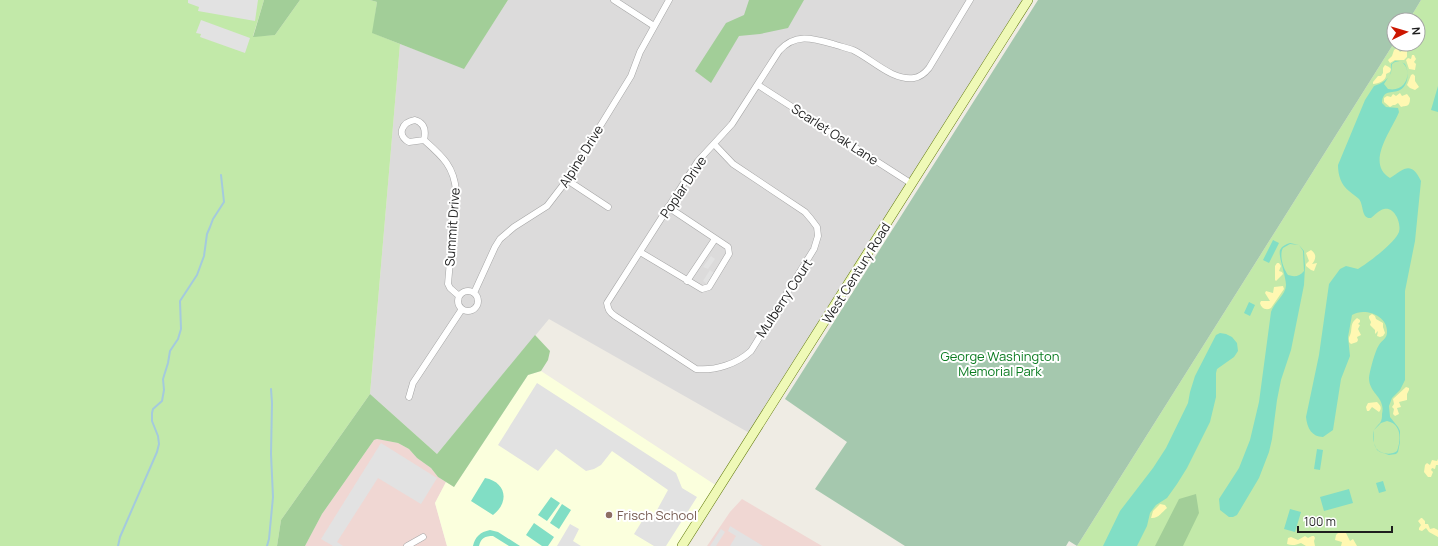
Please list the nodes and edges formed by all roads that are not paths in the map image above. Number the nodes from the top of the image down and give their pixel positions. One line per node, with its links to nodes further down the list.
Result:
1 (614, 0): 5 (street)
2 (669, 0): 5 (street, Alpine Drive)
3 (970, 0): 6 (street, Poplar Drive)
4 (1028, 0): 10 (main road, West Century Road)
5 (654, 26): 9 (street, Alpine Drive)
6 (758, 85): 8 (street, Poplar Drive); 10 (street, Scarlet Oak Lane)
7 (424, 140): 17 (street, Summit Drive)
8 (714, 144): 12 (street, Poplar Drive); 19 (street, Mulberry Court)
9 (567, 180): 11 (street); 16 (street, Alpine Drive)
10 (912, 184): 23 (main road, West Century Road)
11 (608, 207)
12 (668, 207): 13 (street); 14 (street, Poplar Drive)
13 (715, 239): 15 (street); 15 (street)
14 (640, 252): 15 (street); 19 (street, Poplar Drive)
15 (687, 281)
16 (474, 293): 17 (street); 18 (street)
17 (459, 296): 18 (street)
18 (462, 309): 20 (street)
19 (619, 319)
20 (409, 397)
21 (423, 537): 22 (street)
22 (407, 546)
23 (682, 546)

